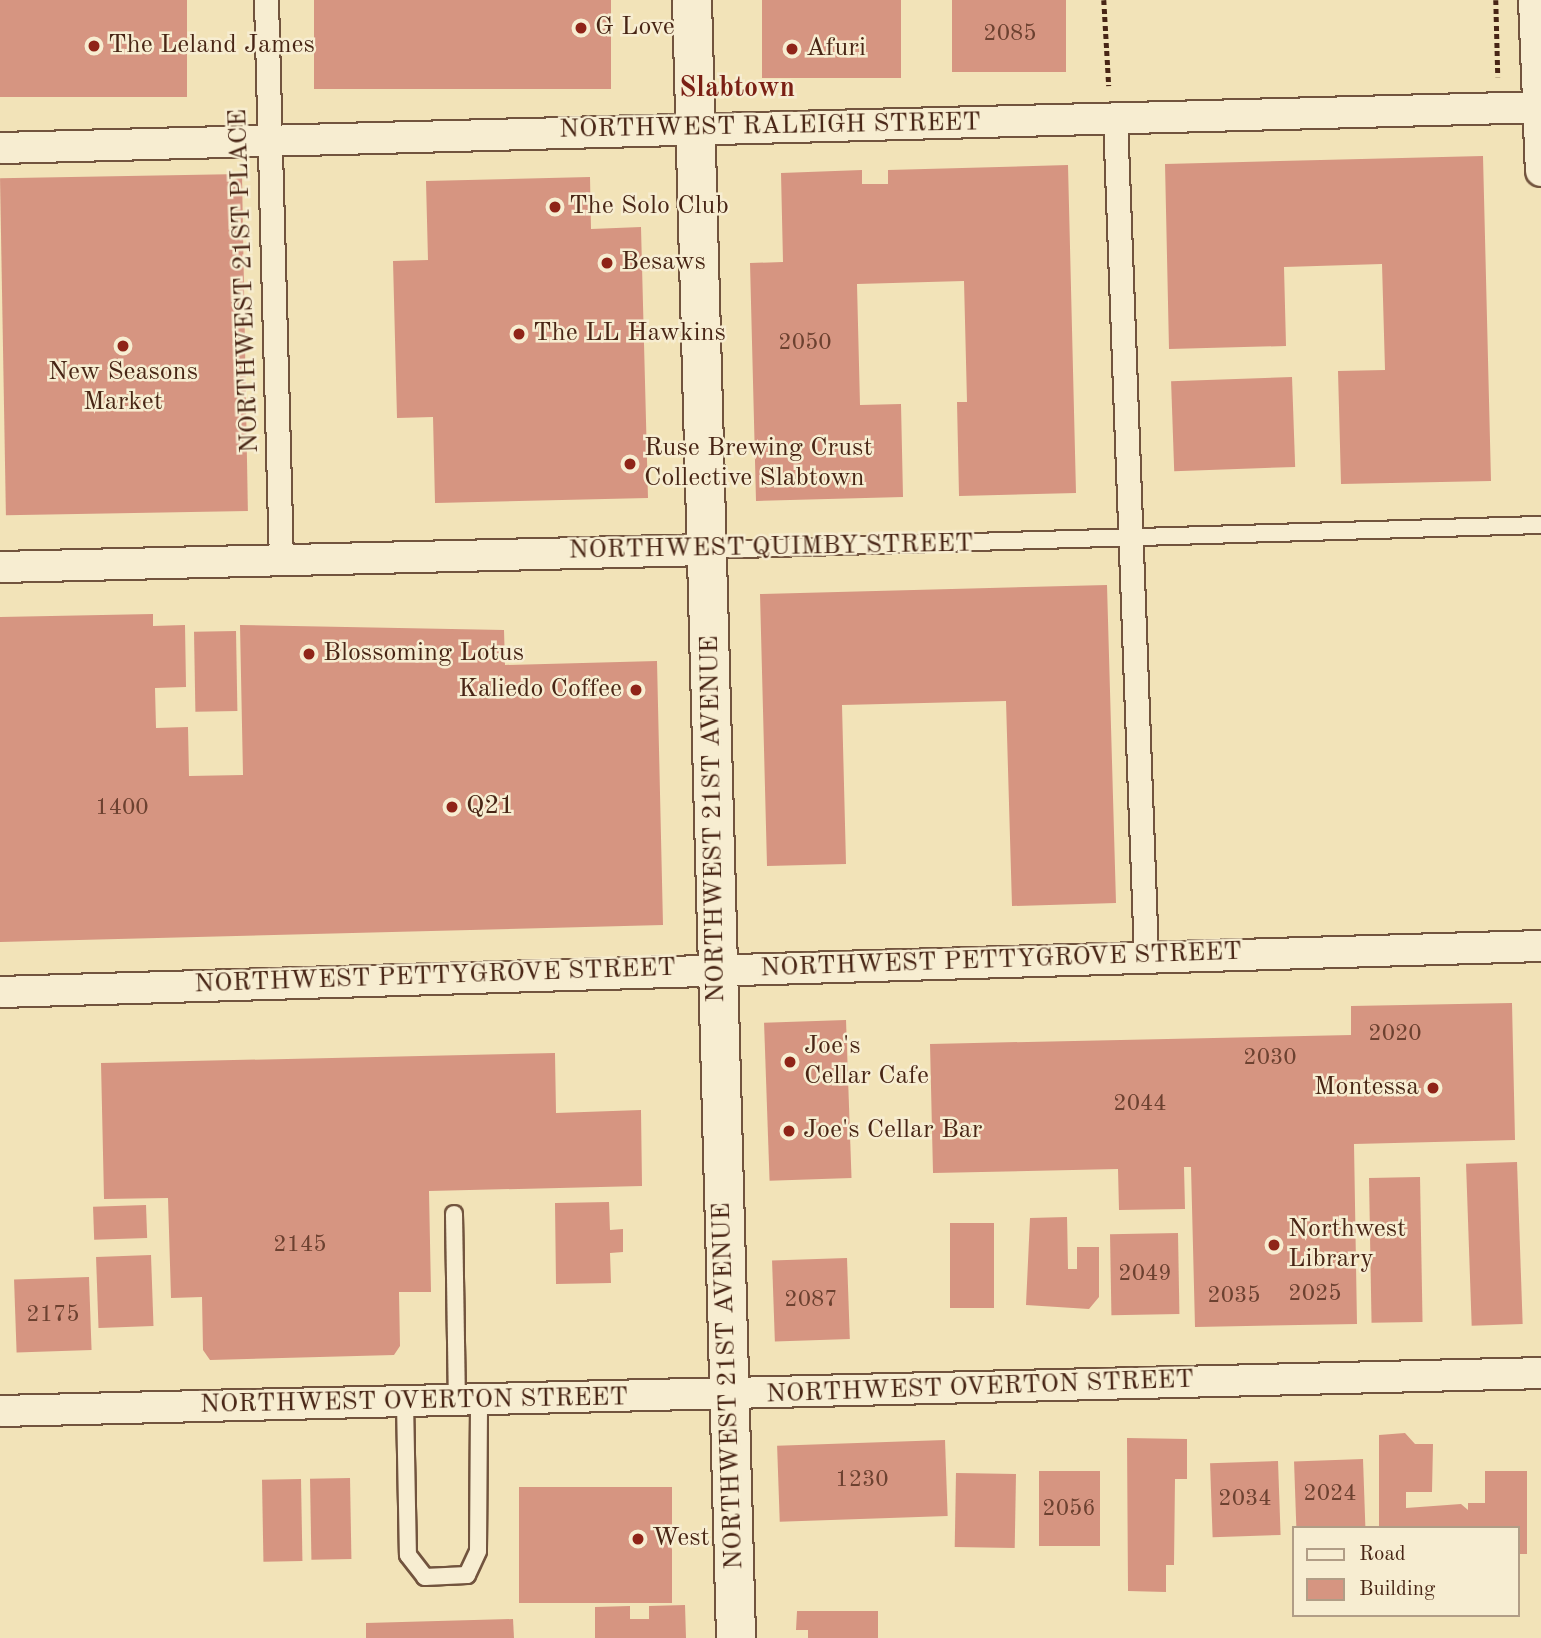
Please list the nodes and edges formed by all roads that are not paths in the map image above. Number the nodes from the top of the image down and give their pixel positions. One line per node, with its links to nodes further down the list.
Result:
1 (266, 0): 7 (street, NORTHWEST 21ST PLACE)
2 (692, 0): 6 (street, NORTHWEST 21ST AVENUE)
3 (1535, 0): 4 (street)
4 (1539, 107): 5 (street, NORTHWEST RALEIGH STREET); 9 (street)
5 (1115, 118): 6 (street, NORTHWEST RALEIGH STREET); 11 (street)
6 (695, 129): 7 (street, NORTHWEST RALEIGH STREET); 12 (street, NORTHWEST 21ST AVENUE)
7 (268, 141): 8 (street, NORTHWEST RALEIGH STREET); 13 (street, NORTHWEST 21ST PLACE)
8 (0, 148)
9 (1541, 171)
10 (1541, 525): 11 (lane, NORTHWEST QUIMBY STREET)
11 (1131, 540): 12 (lane, NORTHWEST QUIMBY STREET); 16 (street)
12 (707, 550): 13 (street, NORTHWEST QUIMBY STREET); 17 (street, NORTHWEST 21ST AVENUE)
13 (281, 560): 14 (street, NORTHWEST QUIMBY STREET)
14 (0, 567)
15 (1541, 946): 16 (street, NORTHWEST PETTYGROVE STREET)
16 (1146, 957): 17 (street, NORTHWEST PETTYGROVE STREET)
17 (717, 968): 18 (street, NORTHWEST PETTYGROVE STREET); 21 (street, NORTHWEST 21ST AVENUE)
18 (0, 992)
19 (454, 1214): 22 (lane)
20 (1541, 1373): 21 (street, NORTHWEST OVERTON STREET)
21 (729, 1395): 22 (street, NORTHWEST OVERTON STREET); 25 (street, NORTHWEST 21ST AVENUE)
22 (468, 1401): 23 (street, NORTHWEST OVERTON STREET); 23 (lane)
23 (405, 1402): 24 (street, NORTHWEST OVERTON STREET)
24 (0, 1411)
25 (736, 1638)

